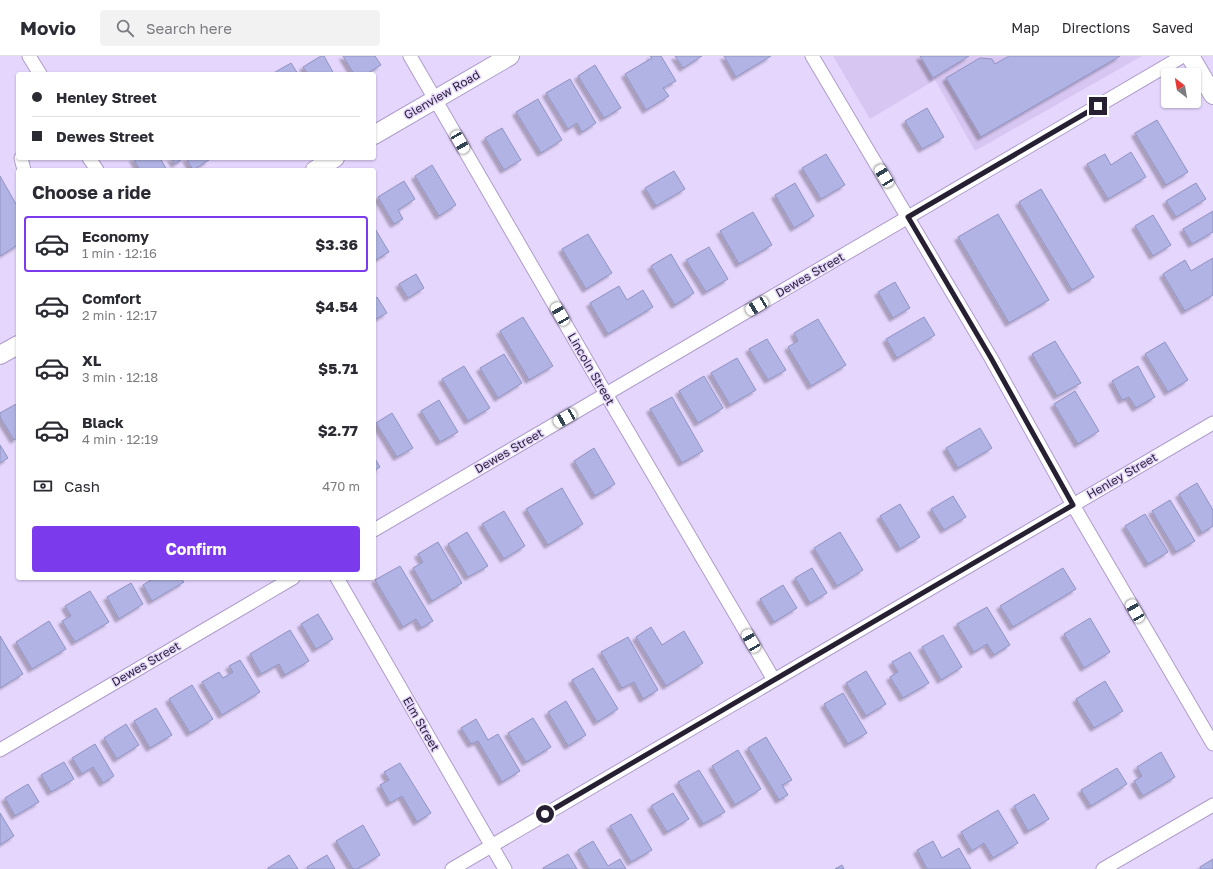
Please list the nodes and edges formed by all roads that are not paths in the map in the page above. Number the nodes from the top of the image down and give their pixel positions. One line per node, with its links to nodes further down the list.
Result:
1 (29, 56): 7 (street)
2 (410, 56): 9 (street, Lincoln Street)
3 (510, 56): 9 (main road, Glenview Road)
4 (812, 56): 13 (street)
5 (1183, 56): 13 (street, Dewes Street)
6 (1190, 56): 8 (main road)
7 (37, 72)
8 (1213, 95)
9 (435, 99): 10 (main road, Glenview Road); 16 (street, Lincoln Street)
10 (376, 134)
11 (332, 160): 12 (main road)
12 (318, 168)
13 (908, 217): 16 (street, Dewes Street); 18 (street)
14 (16, 346): 15 (main road)
15 (0, 355)
16 (606, 394): 19 (street, Dewes Street); 22 (street, Lincoln Street)
17 (1213, 423): 18 (street, Henley Street)
18 (1073, 505): 22 (street, Henley Street); 23 (street)
19 (376, 529)
20 (290, 580): 24 (street, Dewes Street)
21 (338, 580): 26 (street, Elm Street)
22 (774, 680): 26 (street, Henley Street)
23 (1213, 744)
24 (0, 750)
25 (1213, 805): 29 (street)
26 (491, 846): 27 (street, Henley Street); 28 (street, Elm Street)
27 (452, 869)
28 (505, 869)
29 (1103, 869)

